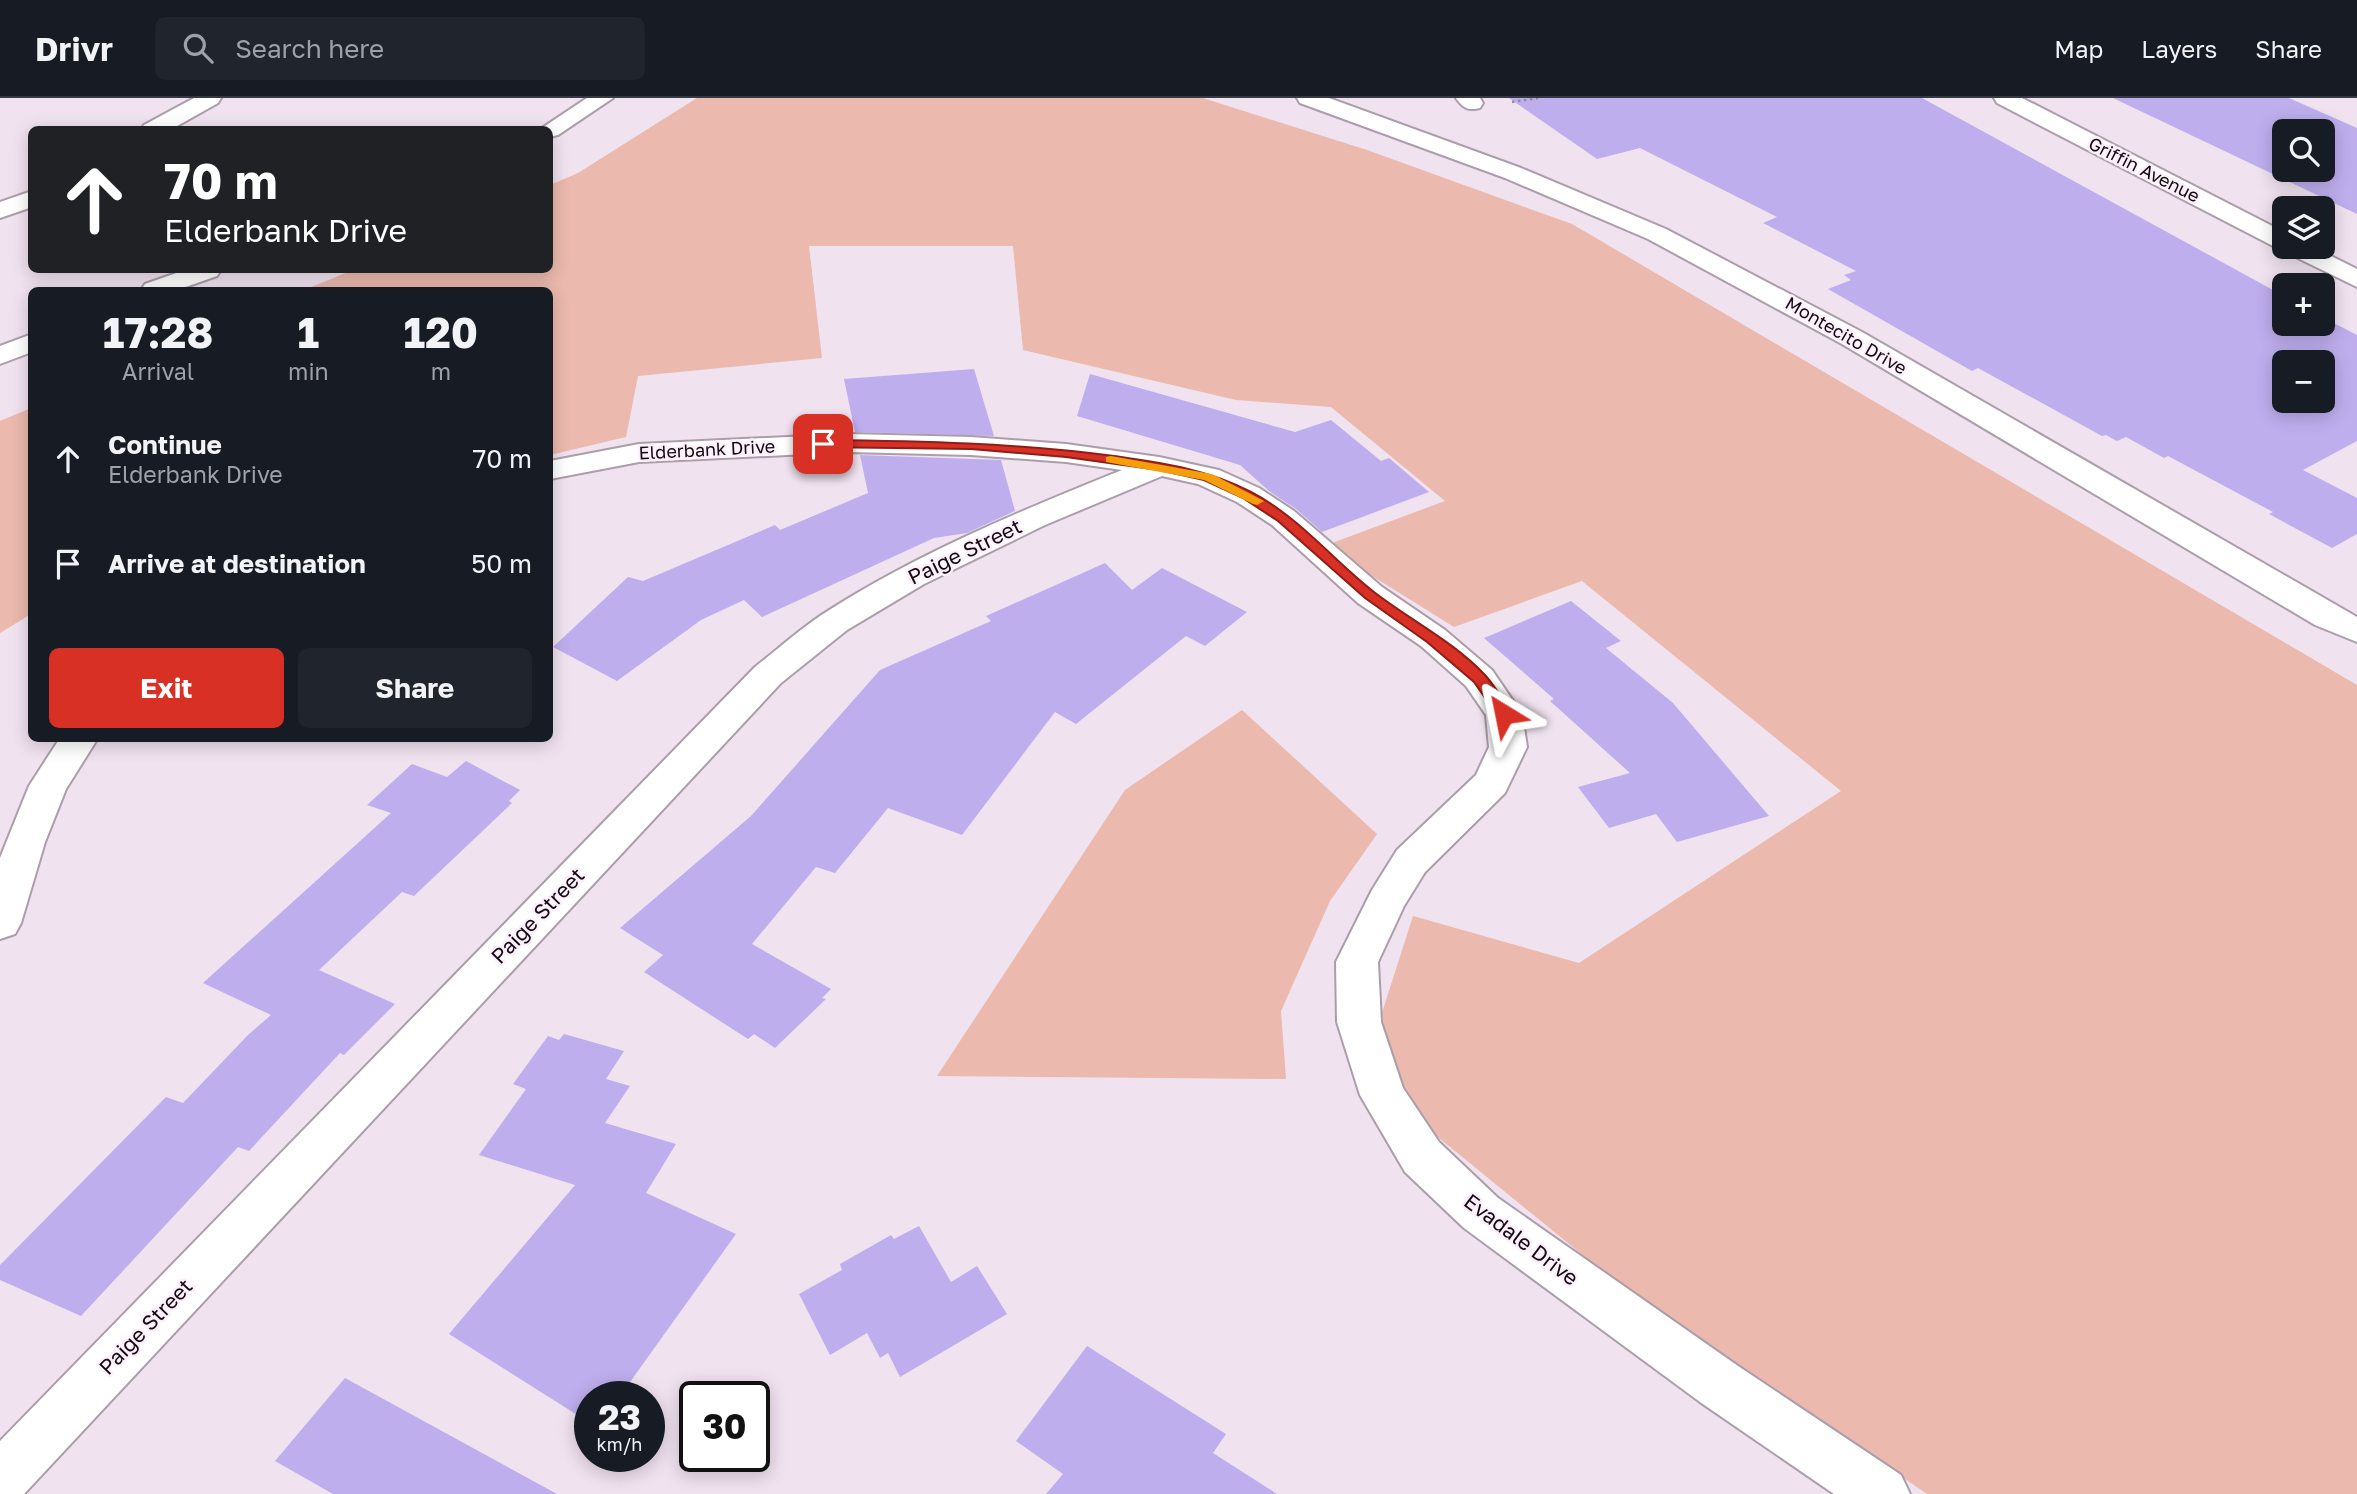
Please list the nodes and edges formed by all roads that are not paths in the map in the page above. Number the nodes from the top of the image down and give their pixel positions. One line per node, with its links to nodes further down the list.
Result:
1 (210, 98): 5 (street)
2 (602, 98): 6 (street)
3 (1308, 98): 18 (street, Montecito Drive)
4 (2004, 98): 9 (street, Griffin Avenue)
5 (159, 126)
6 (553, 128)
7 (28, 200): 8 (street)
8 (0, 211)
9 (2272, 236)
10 (2318, 259): 12 (street)
11 (200, 273): 13 (street)
12 (2357, 279)
13 (162, 287)
14 (28, 344): 15 (street)
15 (0, 356)
16 (1159, 466): 17 (street, Elderbank Drive); 21 (street, Paige Street); 22 (street, Evadale Drive)
17 (553, 469)
18 (2357, 631)
19 (77, 742): 20 (street)
20 (0, 923)
21 (0, 1480)
22 (1882, 1494)

